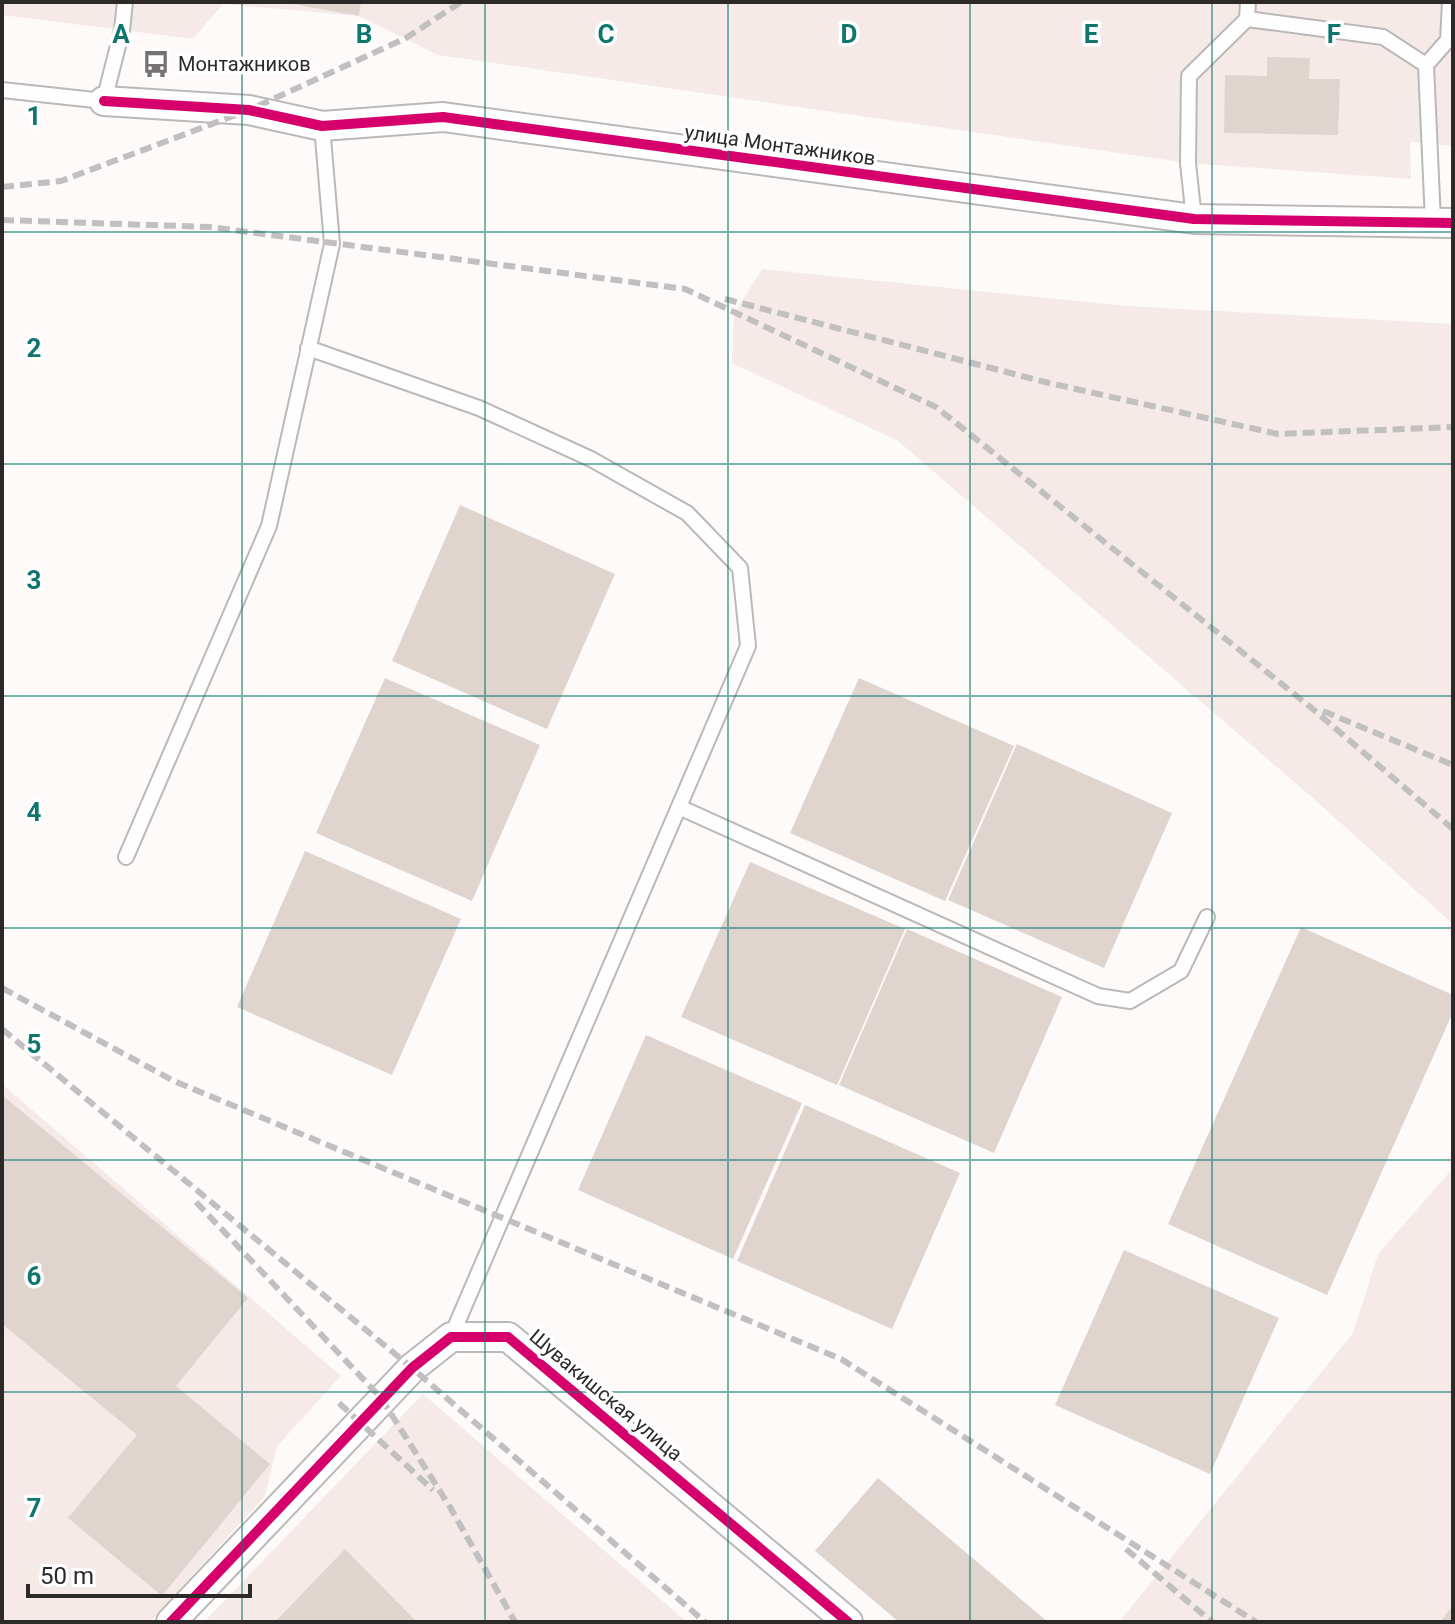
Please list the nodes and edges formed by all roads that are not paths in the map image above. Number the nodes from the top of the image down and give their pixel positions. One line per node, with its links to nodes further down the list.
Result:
1 (125, 2): 7 (lane)
2 (1248, 2): 4 (lane)
3 (1450, 2): 5 (lane)
4 (1247, 19): 5 (lane); 9 (lane)
5 (1426, 65): 10 (lane)
6 (2, 90): 7 (lane)
7 (104, 101): 8 (street, улица Монтажников)
8 (322, 126): 9 (street, улица Монтажников); 11 (lane)
9 (1194, 219): 10 (street, улица Монтажников)
10 (1443, 222)
11 (308, 348): 12 (lane); 13 (lane)
12 (679, 807): 14 (lane); 15 (lane)
13 (126, 857)
14 (1207, 917)
15 (451, 1337): 16 (street); 17 (street, Шувакишская улица)
16 (171, 1622)
17 (848, 1622)

